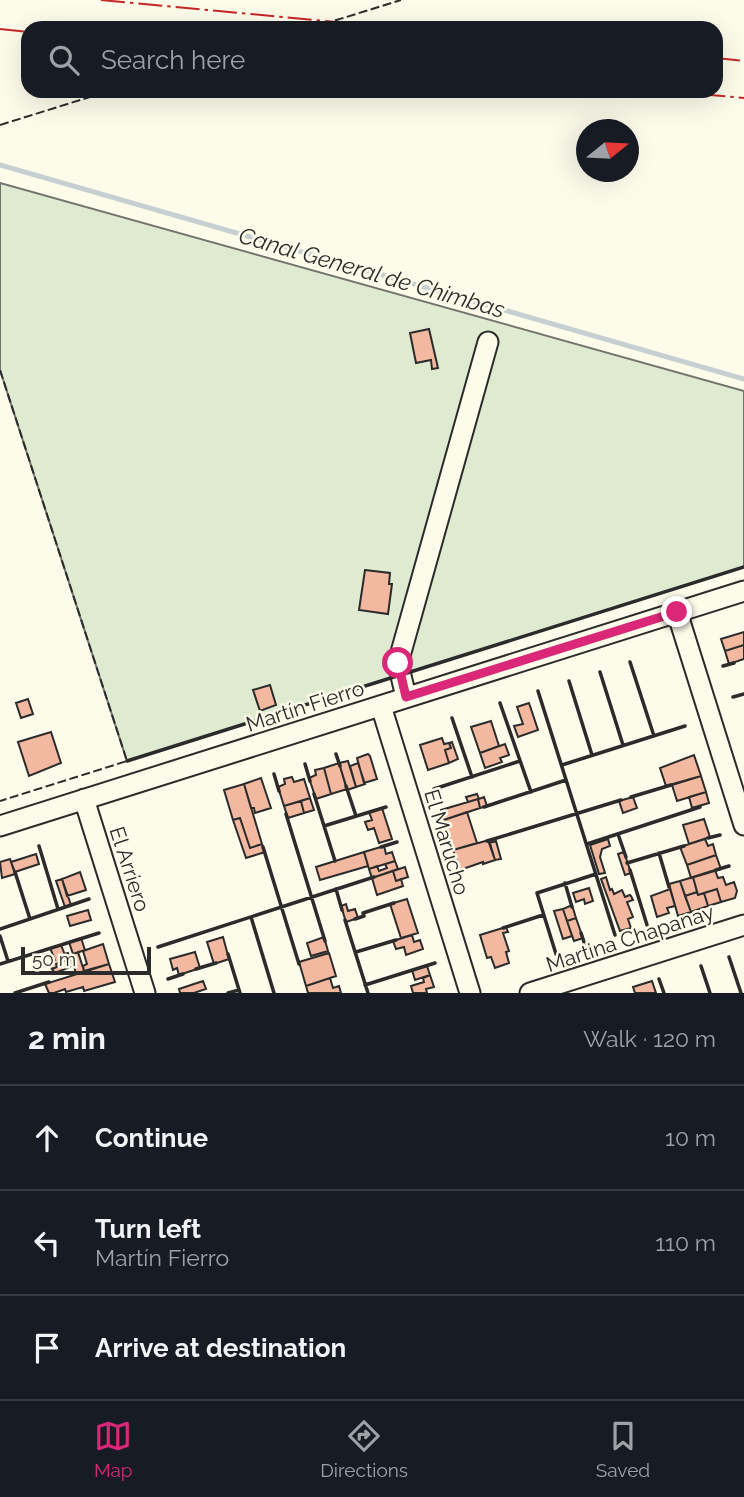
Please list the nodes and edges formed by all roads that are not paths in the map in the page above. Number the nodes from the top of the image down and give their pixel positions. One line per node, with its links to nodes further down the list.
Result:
1 (488, 342): 4 (street)
2 (744, 591): 3 (street, Martín Fierro)
3 (677, 612): 4 (street, Martín Fierro); 7 (street)
4 (406, 697): 5 (street, Martín Fierro)
5 (381, 705): 6 (street, Martín Fierro); 11 (street, El Marucho)
6 (83, 799): 8 (street, Martín Fierro); 10 (street, El Arriero)
7 (744, 825)
8 (0, 826)
9 (744, 925): 12 (street, Martina Chapanay)
10 (145, 993)
11 (470, 993)
12 (530, 993)

